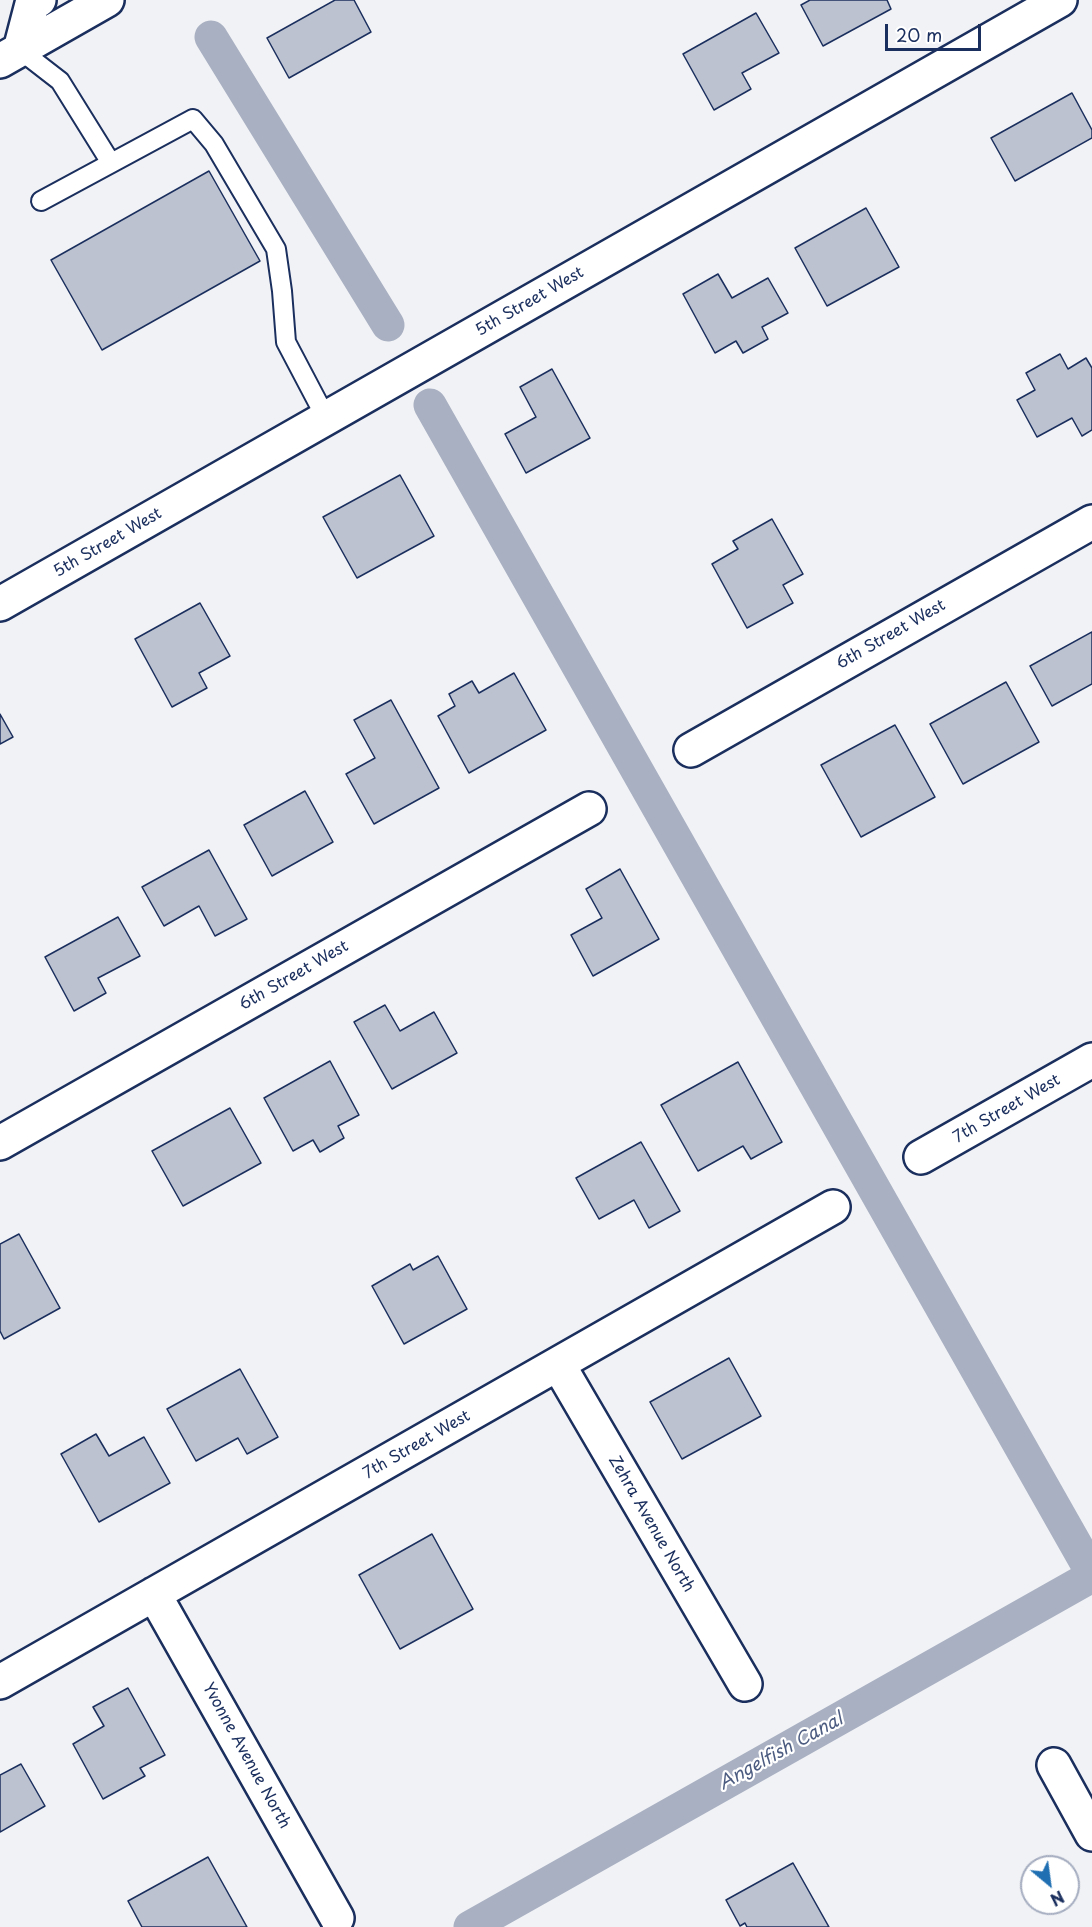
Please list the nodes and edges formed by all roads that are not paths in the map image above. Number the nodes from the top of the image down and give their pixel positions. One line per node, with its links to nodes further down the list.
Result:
1 (39, 0): 4 (street)
2 (107, 0): 4 (street)
3 (1060, 0): 7 (street, 5th Street West)
4 (10, 55): 5 (lane)
5 (111, 163): 6 (lane); 7 (lane)
6 (41, 201)
7 (326, 418): 9 (street, 5th Street West)
8 (1092, 522): 10 (street, 6th Street West)
9 (0, 604)
10 (691, 750)
11 (589, 809): 13 (street, 6th Street West)
12 (1092, 1060): 14 (street, 7th Street West)
13 (0, 1143)
14 (921, 1157)
15 (833, 1207): 16 (street, 7th Street West)
16 (558, 1364): 17 (street, 7th Street West); 19 (street, Zehra Avenue North)
17 (154, 1594): 18 (street, 7th Street West); 22 (street, Yvonne Avenue North)
18 (0, 1682)
19 (745, 1684)
20 (1054, 1765): 21 (street)
21 (1092, 1834)
22 (337, 1918)

